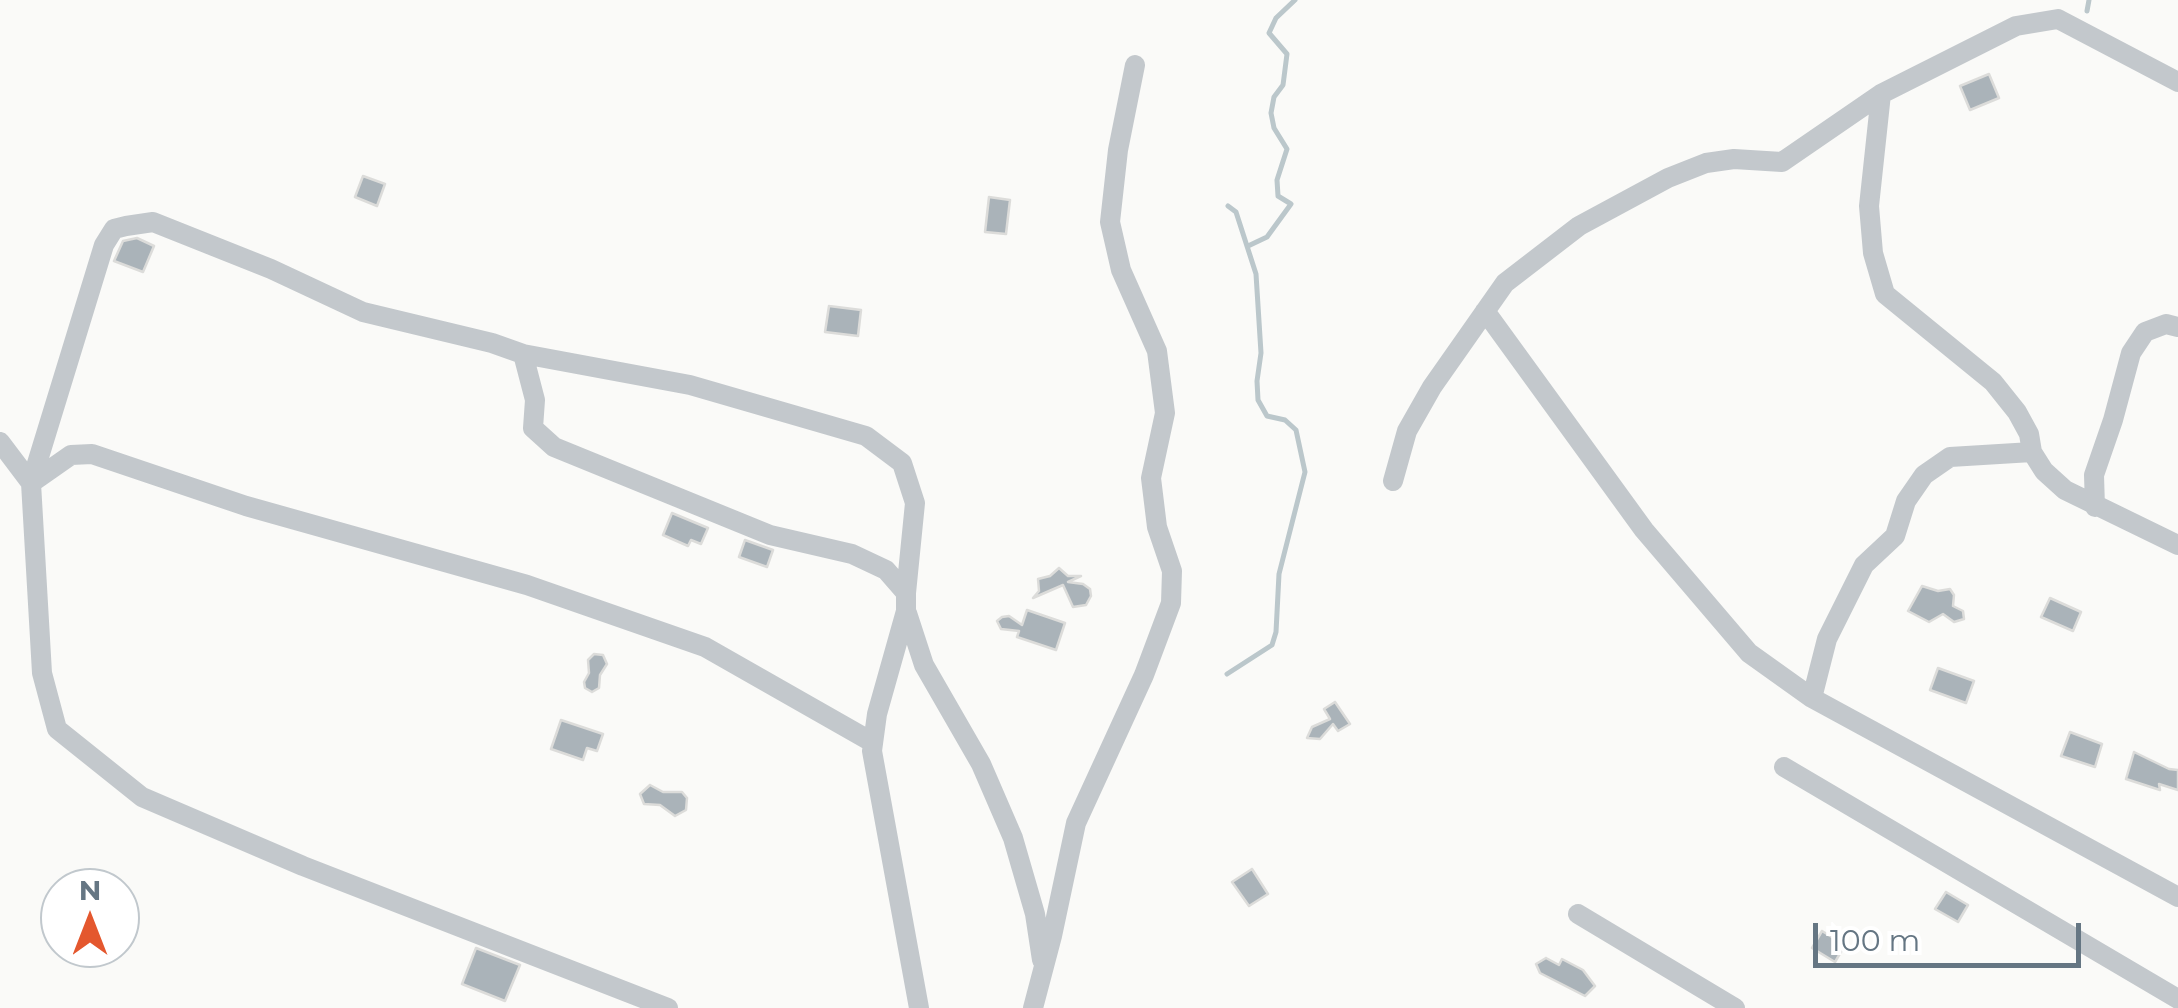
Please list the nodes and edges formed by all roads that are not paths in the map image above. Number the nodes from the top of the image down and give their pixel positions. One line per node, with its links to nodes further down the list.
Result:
1 (2059, 9): 3 (street); 4 (street)
2 (1136, 65): 20 (street)
3 (2178, 82)
4 (1881, 94): 5 (street); 9 (street)
5 (1485, 311): 10 (street); 15 (street)
6 (2178, 327): 12 (street)
7 (523, 354): 11 (street); 14 (street); 14 (street)
8 (0, 442): 11 (street)
9 (2032, 452): 12 (street); 15 (street)
10 (1394, 480)
11 (31, 483): 16 (street); 22 (street)
12 (2095, 507): 13 (street)
13 (2178, 545)
14 (906, 602): 16 (street); 20 (street)
15 (1812, 698): 18 (street)
16 (872, 742): 23 (street)
17 (1784, 767): 21 (street)
18 (2178, 897)
19 (1578, 914): 25 (street)
20 (1044, 968): 24 (street)
21 (2178, 999)
22 (668, 1008)
23 (919, 1008)
24 (1033, 1008)
25 (1735, 1008)

